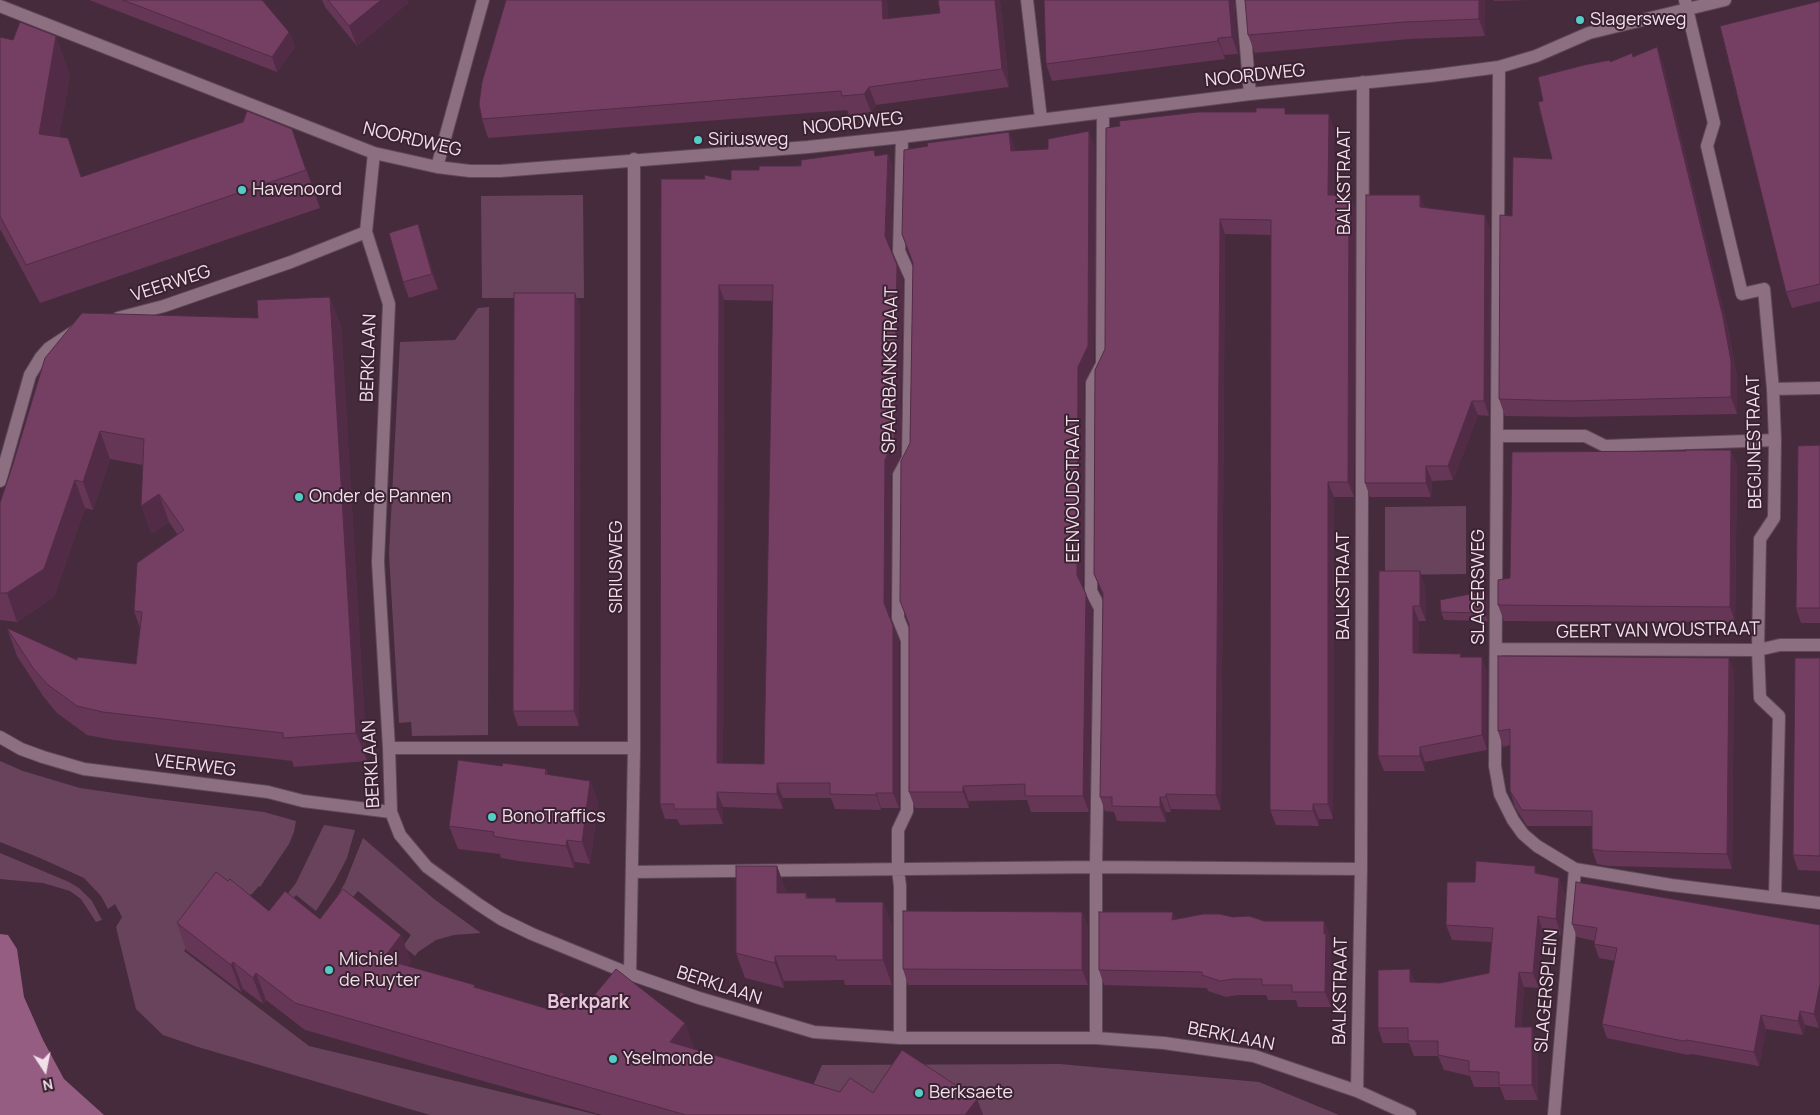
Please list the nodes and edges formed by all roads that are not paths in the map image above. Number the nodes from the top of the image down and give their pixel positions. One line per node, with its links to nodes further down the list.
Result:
1 (483, 0): 15 (street)
2 (1027, 0): 11 (street)
3 (1242, 0): 9 (street)
4 (1725, 0): 5 (street, NOORDWEG)
5 (1686, 5): 7 (street, NOORDWEG); 20 (street, BEGIJNESTRAAT)
6 (0, 6): 13 (street, NOORDWEG)
7 (1499, 68): 8 (street, NOORDWEG); 21 (street, SLAGERSWEG)
8 (1363, 82): 9 (street, NOORDWEG); 32 (street, BALKSTRAAT)
9 (1250, 94): 10 (street, NOORDWEG)
10 (1103, 112): 11 (street, NOORDWEG); 31 (street, EENVOUDSTRAAT)
11 (1041, 119): 12 (street, NOORDWEG)
12 (902, 137): 14 (street, NOORDWEG); 34 (street, SPAARBANKSTRAAT)
13 (374, 153): 15 (street, NOORDWEG); 16 (street)
14 (634, 159): 15 (street, NOORDWEG); 29 (street, SIRIUSWEG)
15 (437, 167)
16 (366, 232): 17 (street, VEERWEG); 28 (street, BERKLAAN)
17 (108, 321)
18 (87, 326): 23 (street)
19 (1820, 388): 20 (street)
20 (1773, 389): 22 (street, BEGIJNESTRAAT)
21 (1497, 436): 22 (street); 25 (street, SLAGERSWEG)
22 (1775, 440): 26 (street, BEGIJNESTRAAT)
23 (0, 481)
24 (1820, 645): 26 (street, GEERT VAN WOUSTRAAT)
25 (1496, 649): 26 (street, GEERT VAN WOUSTRAAT); 33 (street, SLAGERSWEG)
26 (1758, 650): 36 (street, BEGIJNESTRAAT)
27 (0, 738): 30 (street, VEERWEG)
28 (389, 748): 29 (street); 30 (street, BERKLAAN)
29 (634, 748): 35 (street, SIRIUSWEG)
30 (391, 812): 38 (street, BERKLAAN)
31 (1096, 867): 32 (street); 34 (street); 40 (street)
32 (1361, 869): 41 (street, BALKSTRAAT)
33 (1574, 869): 36 (street, SLAGERSWEG); 43 (street, SLAGERSPLEIN)
34 (898, 870): 35 (street); 39 (street)
35 (632, 872): 38 (street, SIRIUSWEG)
36 (1775, 897): 37 (street, SLAGERSWEG)
37 (1820, 903)
38 (630, 974): 39 (street, BERKLAAN)
39 (900, 1038): 40 (street, BERKLAAN)
40 (1096, 1038): 41 (street, BERKLAAN)
41 (1357, 1091): 42 (street, BERKLAAN)
42 (1410, 1115)
43 (1554, 1115)

